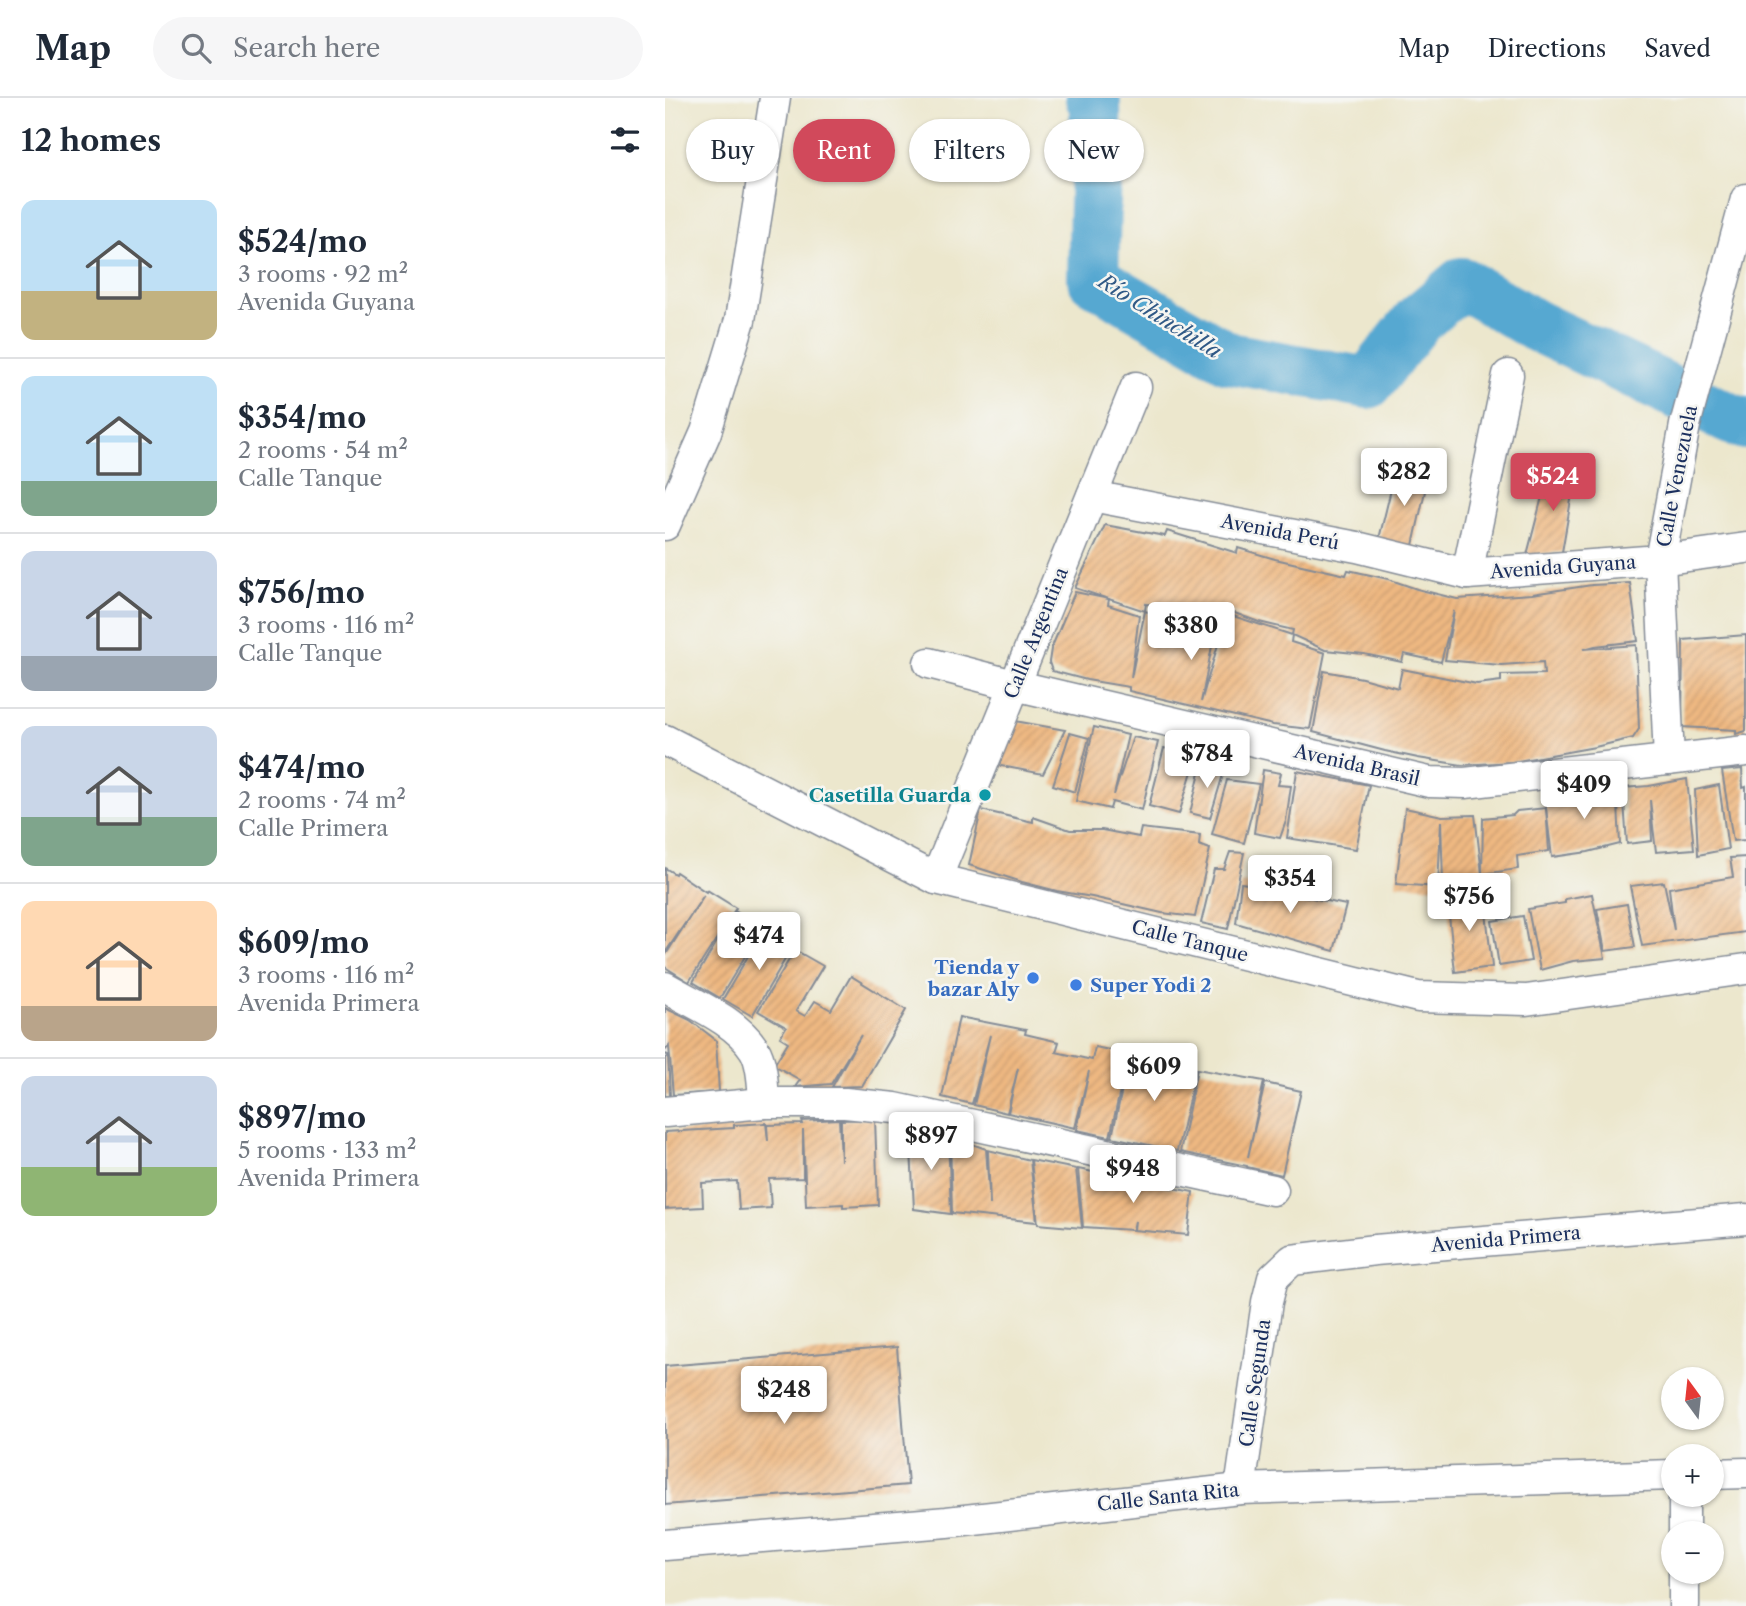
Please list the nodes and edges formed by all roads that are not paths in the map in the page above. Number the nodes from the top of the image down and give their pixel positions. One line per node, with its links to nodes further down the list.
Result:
1 (775, 98): 6 (street)
2 (1746, 199): 8 (street, Calle Venezuela)
3 (1508, 376): 9 (street)
4 (1136, 387): 5 (street, Calle Argentina)
5 (1092, 496): 9 (street, Avenida Perú); 11 (street, Calle Argentina)
6 (665, 525)
7 (1746, 548): 8 (street, Avenida Guyana)
8 (1660, 560): 9 (street, Avenida Guyana); 14 (street, Calle Venezuela)
9 (1467, 574)
10 (929, 663): 11 (street, Avenida Brasil)
11 (1014, 685): 14 (street, Avenida Brasil); 15 (street, Calle Argentina)
12 (665, 740): 15 (street, Calle Tanque)
13 (1746, 751): 14 (street, Avenida Brasil)
14 (1669, 760)
15 (936, 879): 16 (street, Calle Tanque)
16 (1746, 968)
17 (665, 987): 18 (street)
18 (764, 1103): 19 (street); 20 (street)
19 (665, 1112)
20 (1273, 1190)
21 (1746, 1219): 22 (street, Avenida Primera)
22 (1273, 1278): 26 (street, Calle Segunda)
23 (1746, 1473): 24 (street)
24 (1724, 1474)
25 (1661, 1475): 26 (street, Calle Santa Rita)
26 (1240, 1489): 27 (street, Calle Santa Rita)
27 (665, 1545)
28 (1684, 1584): 29 (street)
29 (1684, 1606)

